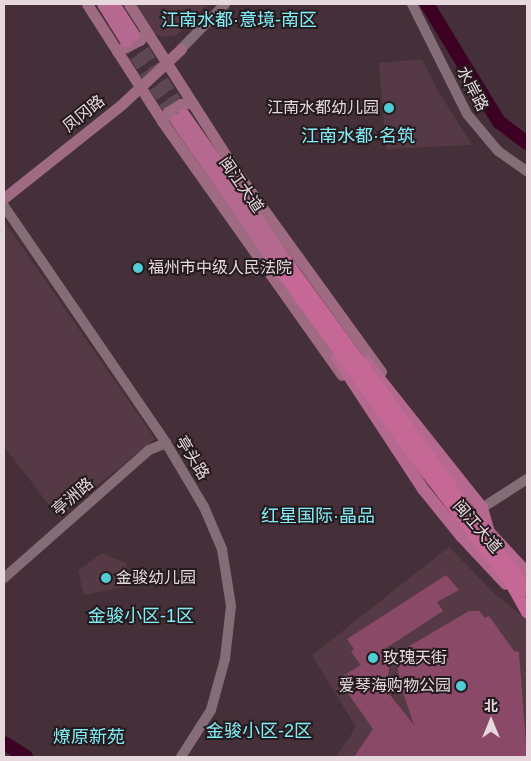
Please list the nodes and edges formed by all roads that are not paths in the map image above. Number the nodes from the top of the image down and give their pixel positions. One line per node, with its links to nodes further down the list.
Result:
1 (87, 4): 9 (main road)
2 (103, 4): 7 (main road)
3 (114, 4): 7 (main road)
4 (129, 4): 7 (main road)
5 (225, 4): 8 (street)
6 (412, 4): 15 (street, 水岸路)
7 (135, 36): 9 (main road); 10 (main road)
8 (180, 48): 10 (main road, 凤冈路)
9 (117, 51): 11 (main road)
10 (166, 63): 11 (main road, 凤冈路); 12 (main road)
11 (140, 87): 14 (main road); 16 (main road, 凤冈路)
12 (191, 103): 14 (main road); 21 (main road)
13 (180, 118): 18 (main road, 闽江大道)
14 (162, 121): 22 (main road)
15 (527, 171)
16 (4, 198)
17 (4, 206): 20 (street, 亭头路)
18 (283, 265): 19 (highway); 21 (main road, 闽江大道); 22 (main road, 闽江大道)
19 (396, 422): 27 (highway); 29 (highway)
20 (166, 443): 26 (street, 亭洲路); 30 (street, 亭头路)
21 (438, 450): 24 (main road, 闽江大道)
22 (408, 468): 28 (main road, 闽江大道)
23 (527, 479): 24 (street)
24 (482, 508): 25 (main road, 闽江大道)
25 (527, 573)
26 (4, 578)
27 (527, 591)
28 (527, 601)
29 (527, 612)
30 (181, 757)

